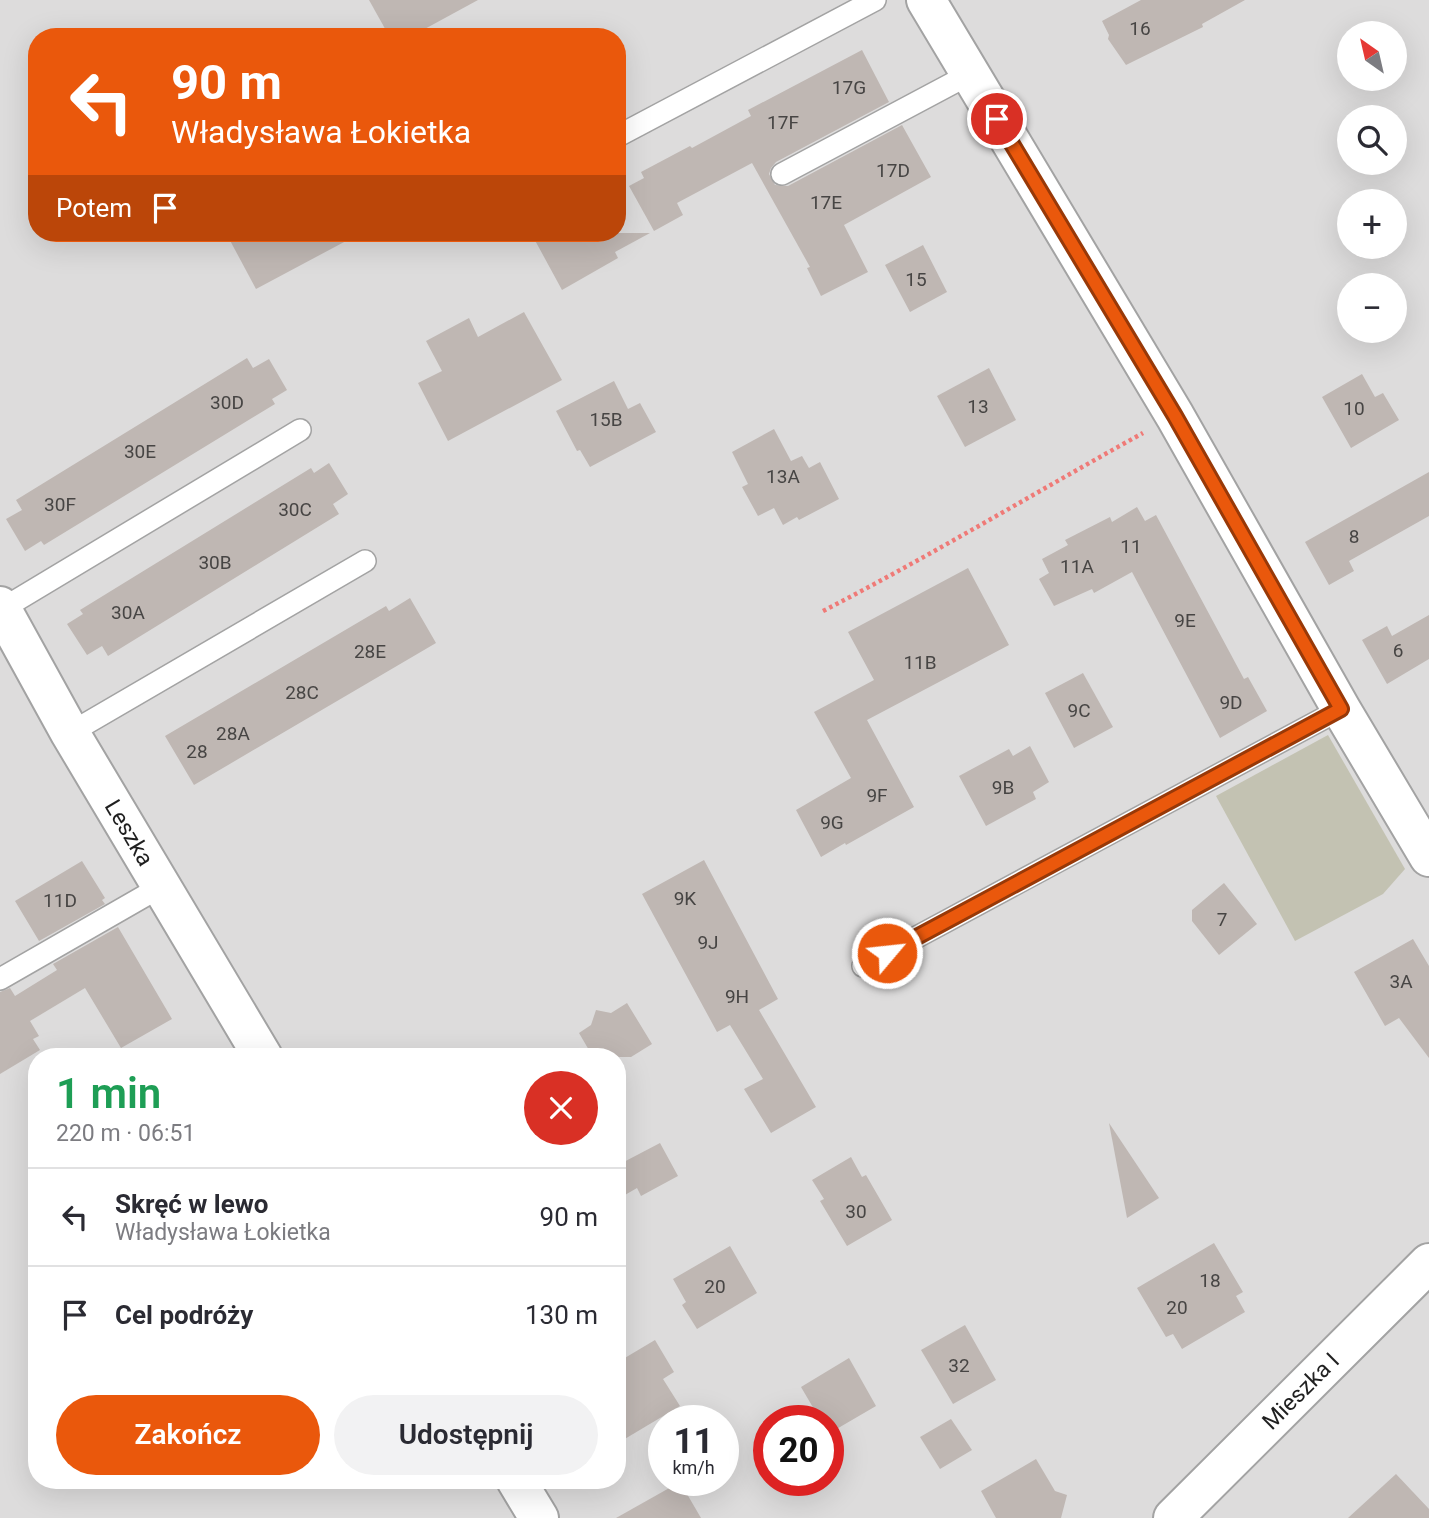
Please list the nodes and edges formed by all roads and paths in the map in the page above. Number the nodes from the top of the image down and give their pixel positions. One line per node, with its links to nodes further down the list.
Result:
1 (875, 0): 4 (lane)
2 (926, 0): 3 (street)
3 (970, 74): 5 (lane); 6 (street)
4 (626, 132)
5 (782, 174)
6 (1175, 416): 10 (path); 11 (street)
7 (300, 430): 9 (lane)
8 (365, 561): 12 (lane)
9 (1, 607): 12 (street, Leszka)
10 (823, 611)
11 (1341, 709): 13 (street); 15 (lane)
12 (70, 733): 14 (street, Leszka)
13 (1429, 857)
14 (162, 886): 16 (lane); 17 (street, Leszka)
15 (863, 966)
16 (0, 979)
17 (258, 1048)
18 (1429, 1263): 21 (street, Mieszka I)
19 (521, 1489): 20 (street)
20 (539, 1518)
21 (1173, 1518)

